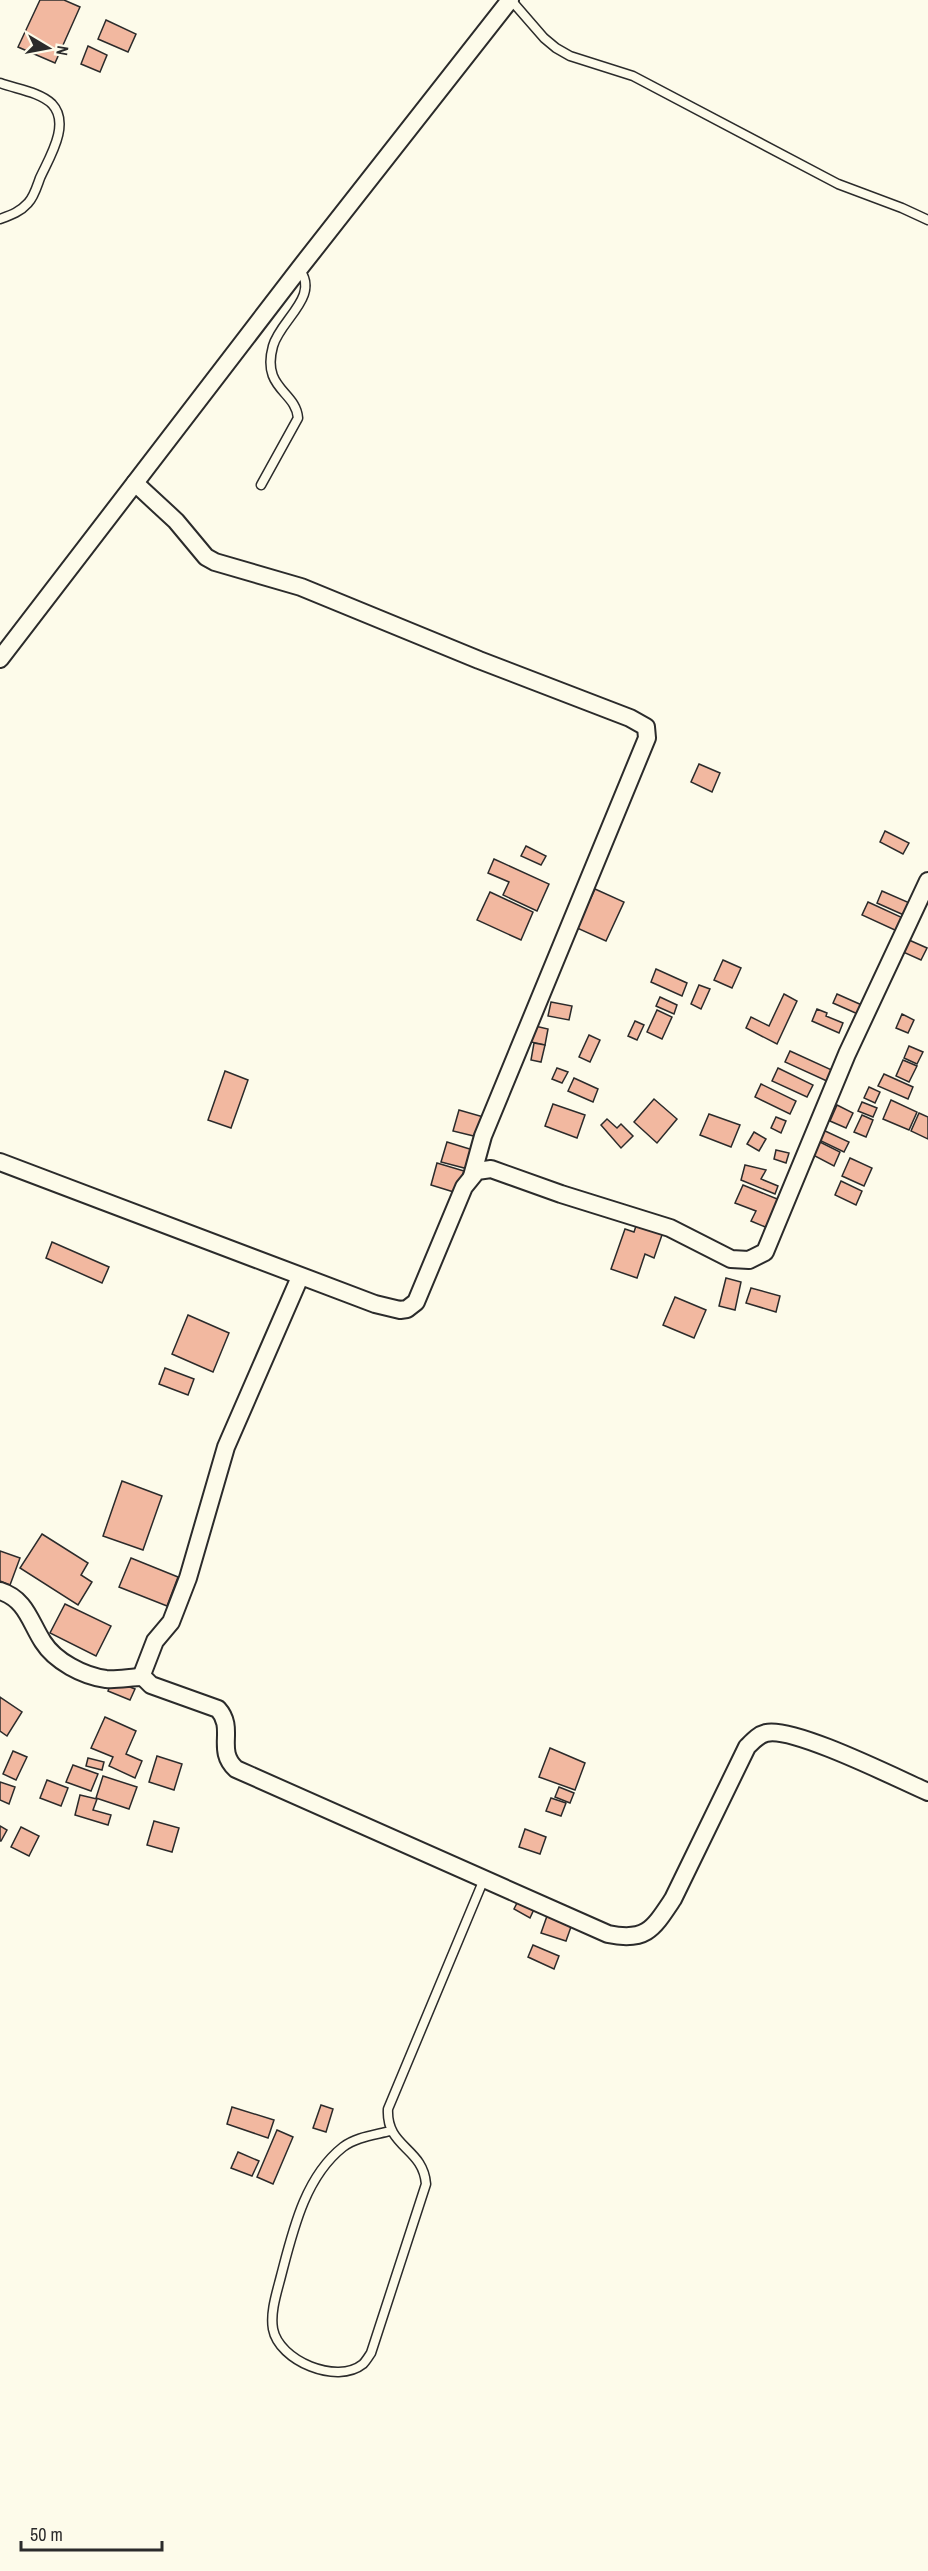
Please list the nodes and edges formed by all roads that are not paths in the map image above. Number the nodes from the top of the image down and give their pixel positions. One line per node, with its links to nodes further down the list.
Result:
1 (511, 0): 4 (lane); 5 (street)
2 (0, 83): 3 (lane)
3 (0, 219)
4 (928, 220)
5 (299, 269): 6 (street); 7 (lane)
6 (135, 483): 8 (street); 11 (street)
7 (261, 485)
8 (0, 659)
9 (928, 881): 11 (street)
10 (0, 1162): 12 (street)
11 (472, 1176): 12 (street)
12 (300, 1277): 14 (street)
13 (0, 1591): 14 (street)
14 (143, 1677): 16 (street)
15 (928, 1792): 16 (street)
16 (484, 1879): 17 (lane)
17 (390, 2131): 17 (lane)

